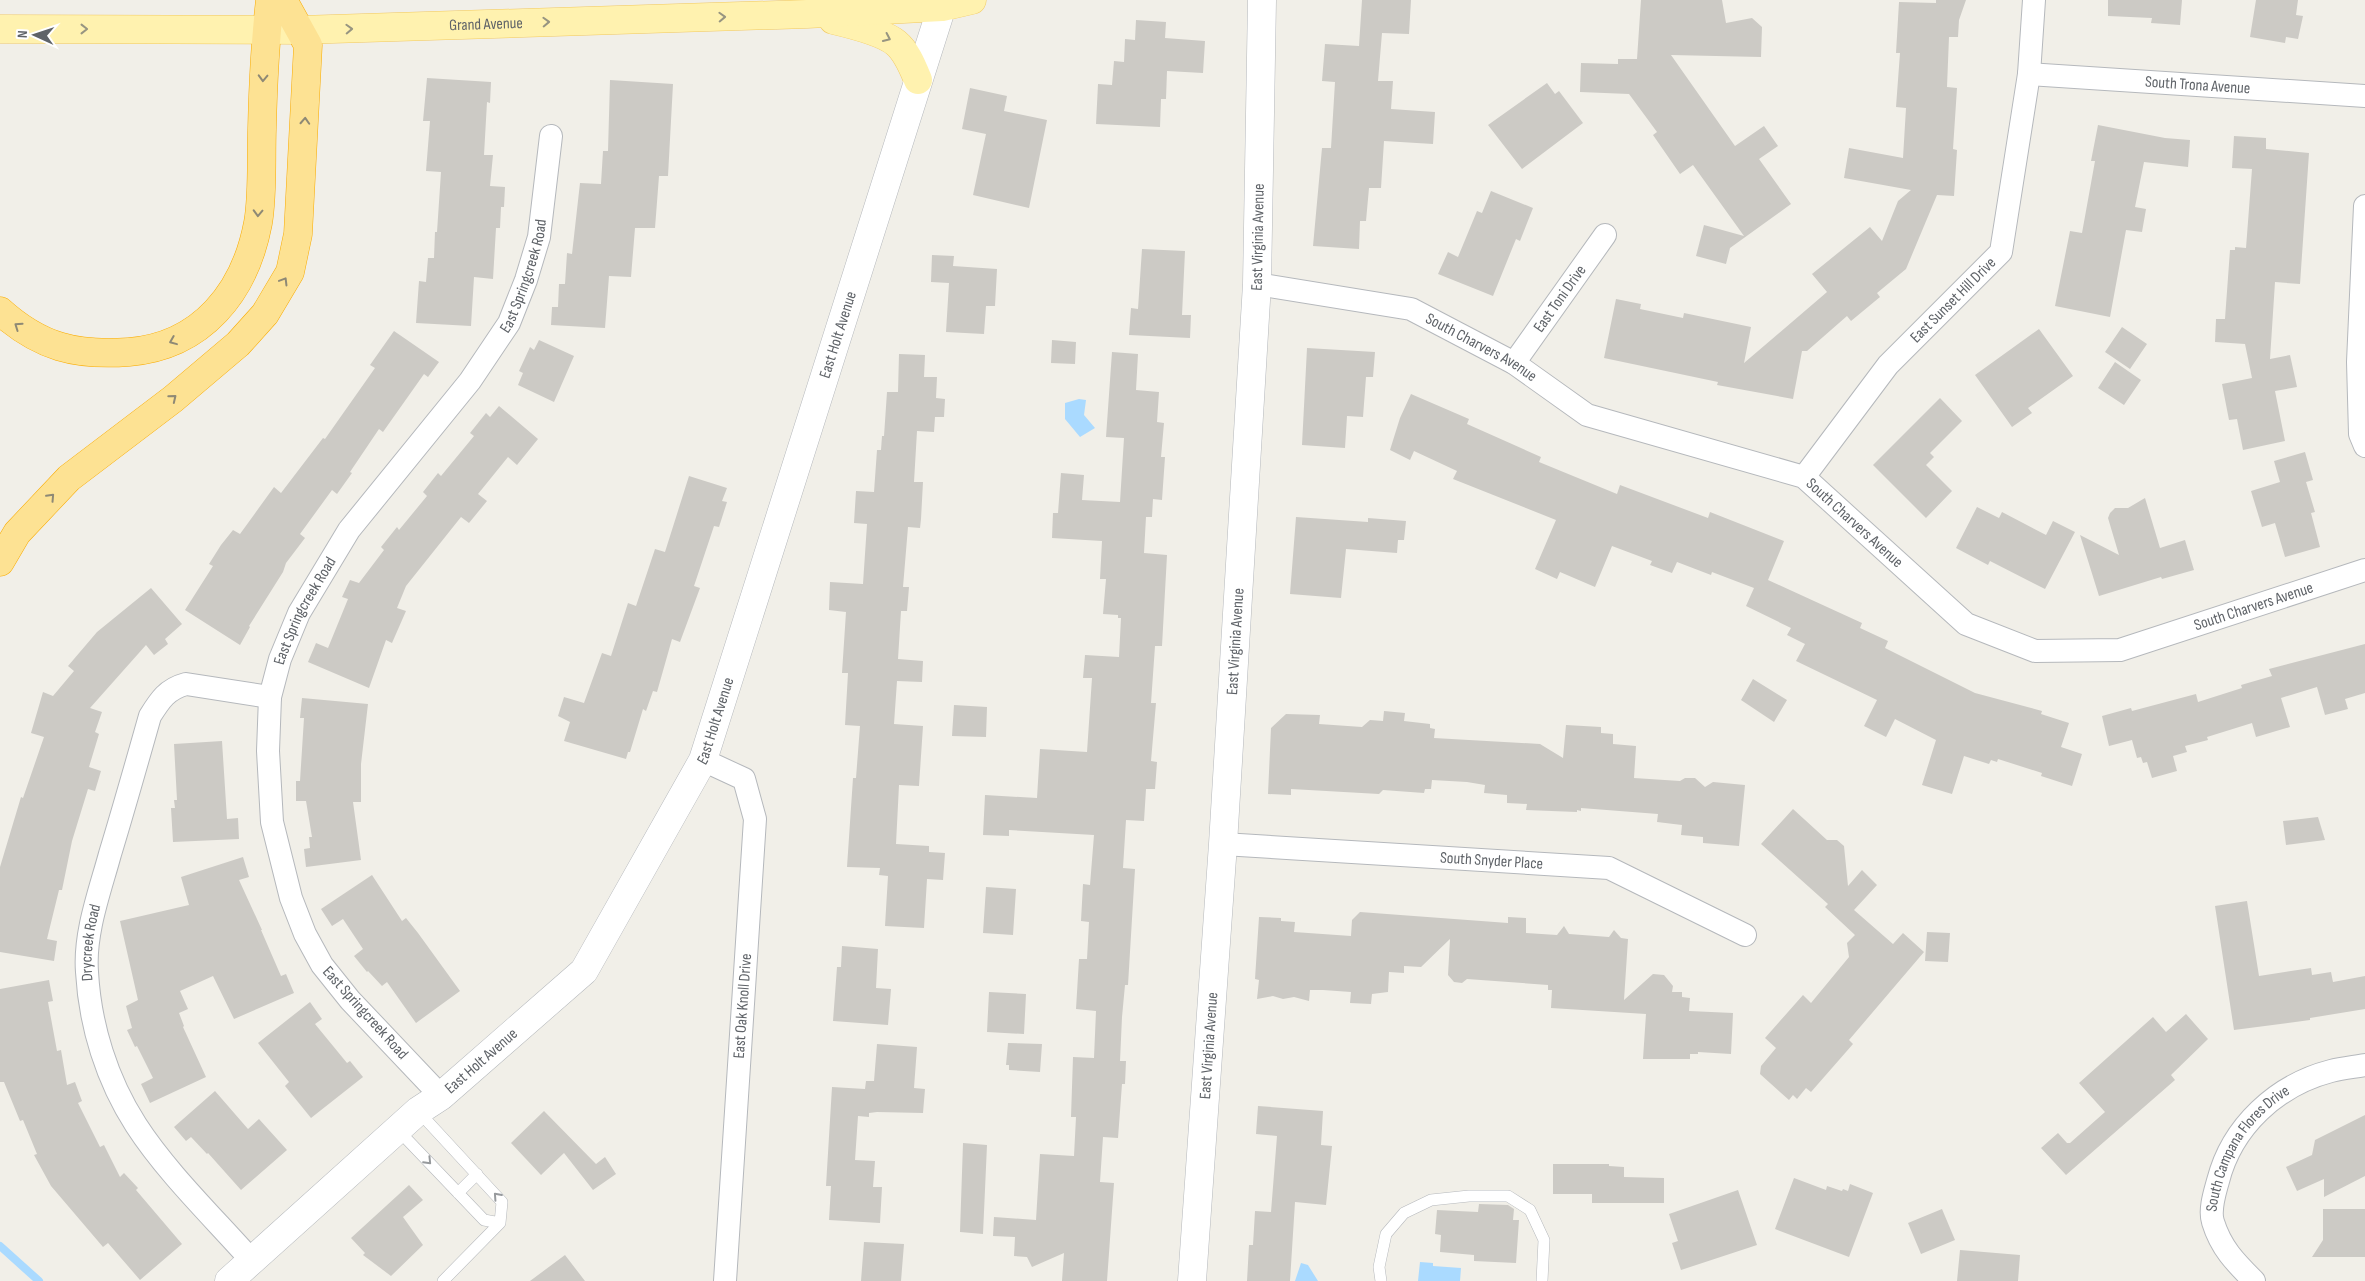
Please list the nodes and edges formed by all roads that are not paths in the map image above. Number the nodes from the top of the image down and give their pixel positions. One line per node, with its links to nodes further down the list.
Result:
1 (270, 0): 9 (highway)
2 (283, 0): 10 (highway)
3 (972, 0): 6 (main road, Grand Avenue)
4 (1262, 0): 17 (street, East Virginia Avenue)
5 (2034, 0): 11 (street, East Sunset Hill Drive)
6 (943, 3): 7 (main road, Grand Avenue); 12 (street, East Holt Avenue)
7 (807, 14): 10 (main road, Grand Avenue, one-way to 7); 12 (main road, one-way to 12)
8 (0, 29): 9 (main road, Grand Avenue, one-way to 9)
9 (266, 29): 10 (main road, Grand Avenue); 18 (highway, one-way to 18)
10 (300, 30): 22 (highway, one-way to 10)
11 (2029, 74): 13 (street, South Trona Avenue); 21 (street, East Sunset Hill Drive)
12 (918, 80): 25 (street, East Holt Avenue)
13 (2365, 96)
14 (550, 136): 24 (street, East Springcreek Road)
15 (2365, 206): 20 (street)
16 (1605, 236): 19 (street, East Toni Drive)
17 (1258, 284): 19 (street, South Charvers Avenue); 26 (street, East Virginia Avenue)
18 (0, 311)
19 (1514, 363): 21 (street, South Charvers Avenue)
20 (2365, 446)
21 (1804, 477): 23 (street, South Charvers Avenue)
22 (0, 562)
23 (2365, 570)
24 (270, 697): 29 (street, East Springcreek Road); 35 (street, Drycreek Road)
25 (703, 760): 29 (street, East Holt Avenue); 38 (street, East Oak Knoll Drive)
26 (1222, 844): 27 (street, South Snyder Place); 39 (street, East Virginia Avenue)
27 (1745, 935)
28 (2365, 1065): 42 (street, South Campana Flores Drive)
29 (440, 1096): 30 (street, East Holt Avenue)
30 (418, 1111): 31 (street, East Holt Avenue); 32 (lane)
31 (398, 1129): 33 (lane, one-way to 33); 35 (street, East Holt Avenue)
32 (477, 1174): 33 (lane); 34 (lane, one-way to 32)
33 (458, 1193): 34 (lane)
34 (500, 1223): 37 (lane)
35 (252, 1261): 36 (street, East Holt Avenue)
36 (229, 1281)
37 (443, 1281)
38 (725, 1281)
39 (1192, 1281)
40 (1381, 1281): 41 (lane)
41 (1542, 1281)
42 (2254, 1281)

